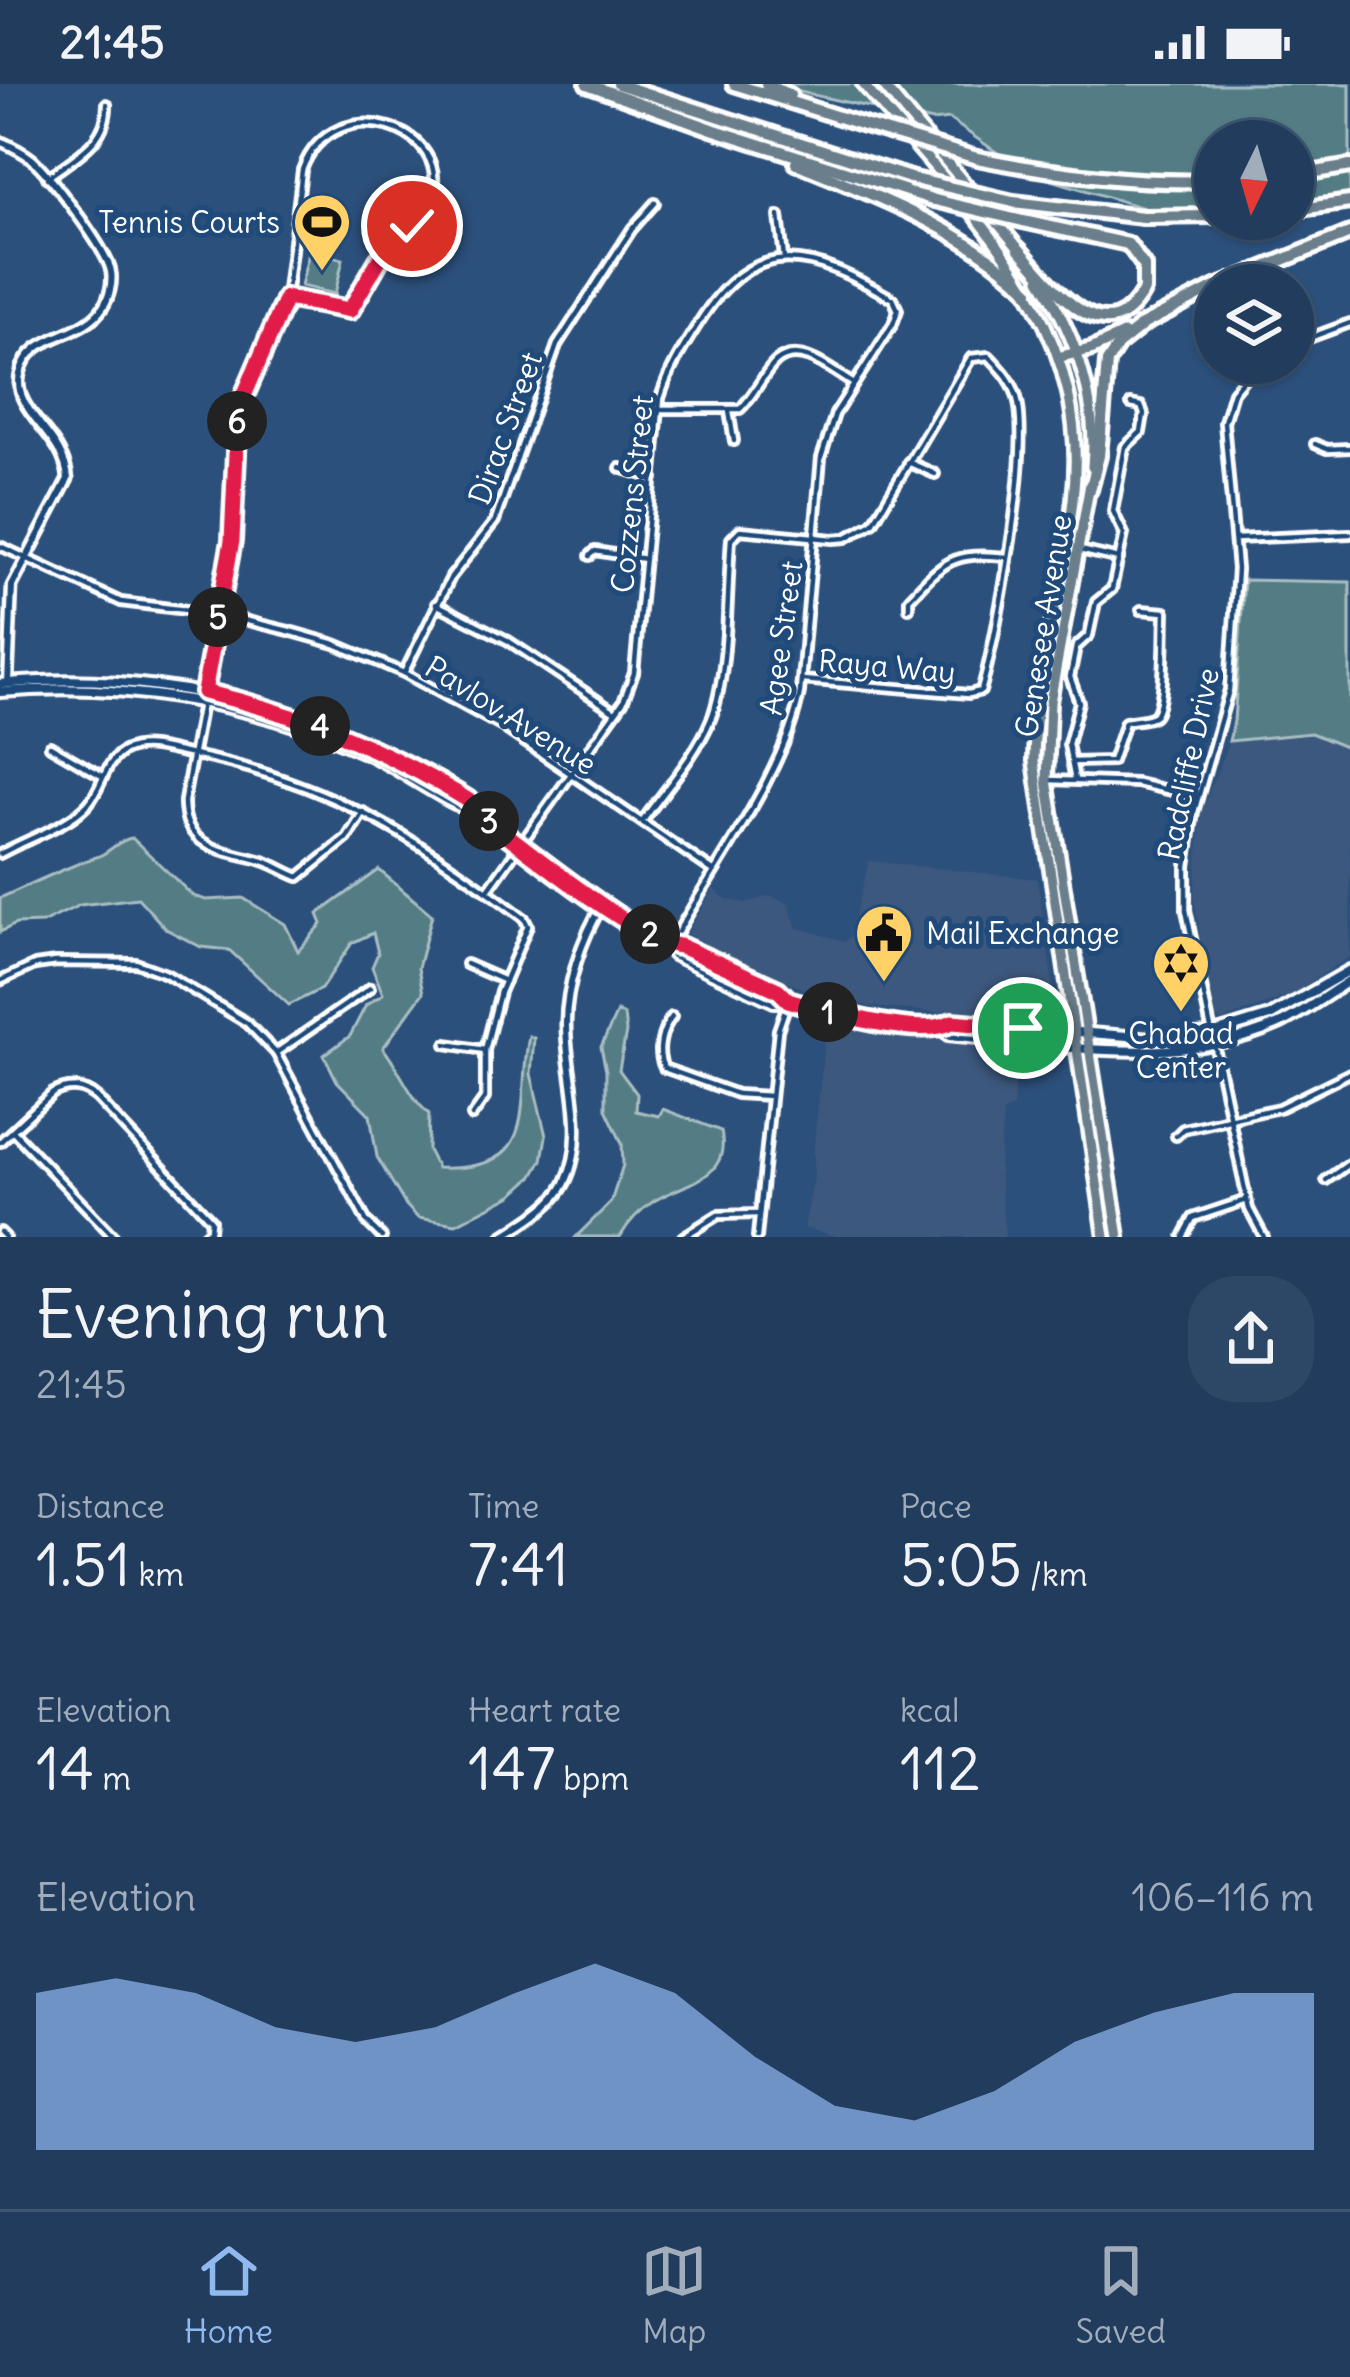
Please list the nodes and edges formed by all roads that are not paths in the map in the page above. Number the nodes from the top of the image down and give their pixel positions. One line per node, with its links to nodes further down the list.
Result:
1 (587, 84): 9 (highway)
2 (618, 84): 19 (highway, bridge)
3 (734, 84): 8 (highway)
4 (766, 84): 8 (highway)
5 (863, 84): 24 (main road, Genesee Avenue)
6 (882, 84): 21 (main road, Genesee Avenue)
7 (107, 104): 13 (street)
8 (836, 116): 14 (highway, bridge)
9 (715, 130): 21 (highway, bridge); 24 (highway)
10 (0, 141): 13 (street)
11 (1350, 166): 12 (highway)
12 (1314, 172)
13 (47, 178): 52 (street)
14 (1194, 181)
15 (1350, 202): 17 (highway)
16 (655, 203): 56 (street, Dirac Street)
17 (1314, 207)
18 (779, 216): 22 (street)
19 (1194, 216)
20 (1350, 233): 23 (highway)
21 (1018, 248): 30 (main road, Genesee Avenue)
22 (784, 259): 32 (street, Agee Street); 35 (street, Cozzens Street)
23 (1273, 264)
24 (1029, 291): 31 (main road, Genesee Avenue)
25 (286, 298): 25 (street); 59 (street)
26 (1194, 298): 28 (highway)
27 (1350, 323): 29 (street)
28 (1143, 325): 30 (highway); 44 (highway)
29 (1314, 336)
30 (1077, 352): 31 (highway); 44 (main road, Genesee Avenue)
31 (1059, 357): 48 (main road, Genesee Avenue)
32 (854, 384): 36 (street); 46 (street, Agee Street)
33 (1239, 384): 47 (street, Radcliffe Drive)
34 (1131, 404): 55 (street)
35 (659, 409): 36 (street); 43 (street, Cozzens Street)
36 (729, 411): 37 (street)
37 (734, 441)
38 (1315, 444): 39 (street)
39 (1350, 448)
40 (908, 462): 42 (street); 46 (street); 53 (street)
41 (620, 468): 43 (street)
42 (935, 474)
43 (653, 478): 54 (street, Cozzens Street)
44 (1090, 490): 50 (main road, Genesee Avenue)
45 (1350, 534): 47 (street)
46 (815, 538): 61 (street, Agee Street); 74 (street)
47 (1235, 539): 72 (street, Radcliffe Drive)
48 (1065, 545): 50 (main road); 90 (main road, Genesee Avenue)
49 (0, 546): 52 (street, Pavlov Avenue)
50 (1080, 550): 55 (street); 70 (main road, Genesee Avenue)
51 (590, 556): 54 (street)
52 (25, 557): 59 (street, Pavlov Avenue); 62 (street)
53 (1006, 557): 57 (street); 61 (street, Raya Way)
54 (645, 559): 64 (street, Cozzens Street)
55 (1119, 559): 67 (street)
56 (435, 604): 60 (street, Dirac Street); 64 (street)
57 (909, 608)
58 (1141, 610): 67 (street)
59 (219, 614): 60 (street, Pavlov Avenue); 63 (street)
60 (404, 673): 69 (street, Pavlov Avenue)
61 (801, 680): 77 (street, Agee Street)
62 (4, 688): 63 (main road)
63 (203, 697): 66 (street); 75 (main road)
64 (615, 712): 69 (street, Cozzens Street)
65 (50, 746): 68 (street)
66 (193, 754): 68 (street); 73 (street); 73 (street)
67 (1072, 762): 71 (street)
68 (103, 776): 76 (street)
69 (571, 776): 74 (street, Pavlov Avenue); 75 (street, Cozzens Street)
70 (1047, 780): 71 (street); 91 (main road, Genesee Avenue)
71 (1075, 780): 72 (street)
72 (1198, 797): 92 (street, Radcliffe Drive)
73 (363, 812): 78 (street)
74 (642, 822): 77 (street, Pavlov Avenue)
75 (522, 846): 78 (street, Cozzens Street); 79 (main road)
76 (0, 854)
77 (712, 870): 80 (street, Agee Street)
78 (488, 891): 85 (street)
79 (603, 904): 80 (main road); 112 (street)
80 (670, 946): 87 (main road)
81 (466, 964): 85 (street)
82 (1350, 970): 92 (main road)
83 (1350, 980): 92 (main road)
84 (0, 981): 97 (street)
85 (505, 981): 96 (street)
86 (370, 988): 97 (street)
87 (788, 1000): 89 (main road); 99 (street)
88 (672, 1018): 99 (street)
89 (941, 1028): 90 (main road); 94 (main road)
90 (1073, 1031): 91 (main road); 94 (main road, Genesee Avenue)
91 (1089, 1033): 92 (main road); 95 (main road, Genesee Avenue)
92 (1212, 1040): 95 (main road); 101 (street, Radcliffe Drive)
93 (446, 1044): 96 (street)
94 (1075, 1046): 95 (main road); 115 (main road, Genesee Avenue)
95 (1091, 1047): 116 (main road, Genesee Avenue)
96 (485, 1050): 100 (street)
97 (276, 1053): 110 (street)
98 (1350, 1073): 101 (street)
99 (772, 1096): 108 (street)
100 (472, 1116)
101 (1232, 1121): 103 (street); 107 (street, Radcliffe Drive)
102 (13, 1130): 104 (street); 109 (street); 111 (street)
103 (1176, 1136)
104 (0, 1142)
105 (1350, 1163): 106 (street)
106 (1326, 1180)
107 (1247, 1201): 117 (street); 118 (street, Radcliffe Drive)
108 (759, 1214): 113 (street); 114 (street)
109 (205, 1234)
110 (379, 1236)
111 (114, 1237)
112 (502, 1237)
113 (683, 1237)
114 (757, 1237)
115 (1105, 1237)
116 (1119, 1237)
117 (1183, 1237)
118 (1264, 1237)

